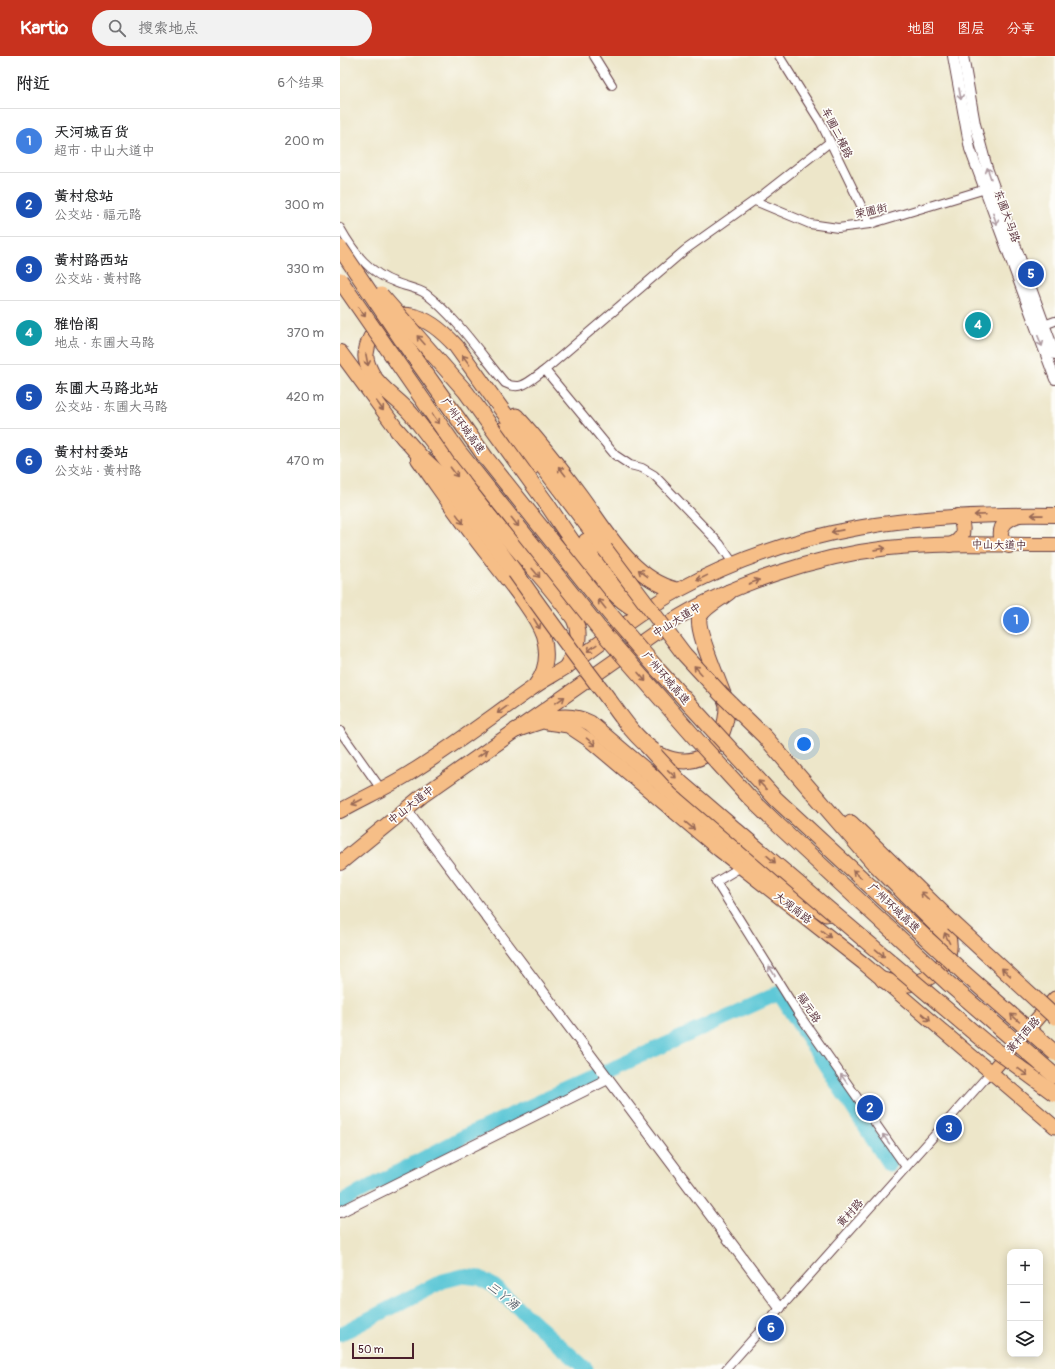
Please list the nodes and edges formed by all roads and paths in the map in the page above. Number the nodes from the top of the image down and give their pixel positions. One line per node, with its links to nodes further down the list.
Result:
1 (594, 56): 5 (street)
2 (779, 56): 6 (street, 车圃二横路)
3 (953, 56): 7 (street, 东圃大马路, one-way to 7)
4 (962, 56): 7 (street, 东圃大马路, one-way to 4)
5 (612, 85)
6 (830, 142): 8 (street); 9 (street, 车圃二横路)
7 (989, 189): 9 (street, 荣圃街); 14 (street, 东圃大马路); 18 (street, 东圃大马路, one-way to 18)
8 (755, 200): 9 (street, 荣圃街); 17 (street)
9 (870, 224)
10 (340, 228): 17 (street)
11 (341, 249): 23 (highway, one-way to 11, bridge); 50 (highway, 广州环城高速, one-way to 11, bridge)
12 (340, 280): 52 (highway, 广州环城高速, one-way to 52, bridge)
13 (1055, 321): 14 (street)
14 (1044, 325): 16 (street, 东圃大马路)
15 (340, 352): 21 (highway, one-way to 21)
16 (1055, 354)
17 (545, 370): 31 (street)
18 (1055, 377)
19 (480, 379): 20 (highway, one-way to 20); 30 (highway); 32 (highway, one-way to 19)
20 (377, 382): 22 (highway); 35 (highway, one-way to 35)
21 (397, 430): 22 (highway); 36 (highway, one-way to 36)
22 (446, 480): 40 (highway, bridge)
23 (550, 502): 30 (highway); 34 (highway)
24 (1019, 514): 25 (highway, one-way to 24); 26 (highway, one-way to 26); 28 (highway)
25 (1055, 515)
26 (958, 516): 27 (highway); 31 (highway, one-way to 31)
27 (950, 545): 28 (highway, 中山大道中); 33 (highway, 中山大道中, one-way to 27)
28 (1009, 546): 29 (highway, 中山大道中)
29 (1054, 546)
30 (601, 553): 34 (highway, bridge)
31 (733, 563): 32 (highway, one-way to 32)
32 (677, 590): 34 (highway)
33 (729, 592): 38 (highway, 中山大道中, one-way to 33); 40 (highway, bridge)
34 (643, 607): 35 (highway, one-way to 35); 39 (highway, one-way to 34, bridge)
35 (568, 666): 36 (highway)
36 (533, 687): 41 (highway, one-way to 41)
37 (340, 730): 41 (street)
38 (516, 730): 42 (highway, 中山大道中, one-way to 38); 45 (main road, 大观南路, one-way to 45); 46 (highway, bridge)
39 (765, 737): 47 (highway, one-way to 39); 49 (highway, one-way to 39, bridge)
40 (646, 745): 46 (highway, one-way to 46, bridge)
41 (381, 789): 43 (highway, one-way to 43)
42 (406, 809): 44 (highway, 中山大道中); 53 (street)
43 (340, 811)
44 (340, 863)
45 (741, 867): 47 (main road, 大观南路, one-way to 47); 56 (street, 福元路, one-way to 45)
46 (858, 934): 54 (highway, one-way to 54, bridge)
47 (883, 980): 51 (main road, 大观南路, one-way to 51)
48 (1055, 999): 51 (main road, 黄村西路)
49 (1055, 1017)
50 (1055, 1053)
51 (991, 1072): 55 (main road, 大观南路); 56 (street, 黄村路)
52 (1055, 1076)
53 (608, 1078): 57 (street); 58 (street)
54 (1055, 1094)
55 (1055, 1127)
56 (906, 1167): 58 (street, 黄村路)
57 (340, 1212)
58 (780, 1308): 59 (street, 黄村路)
59 (726, 1369)

